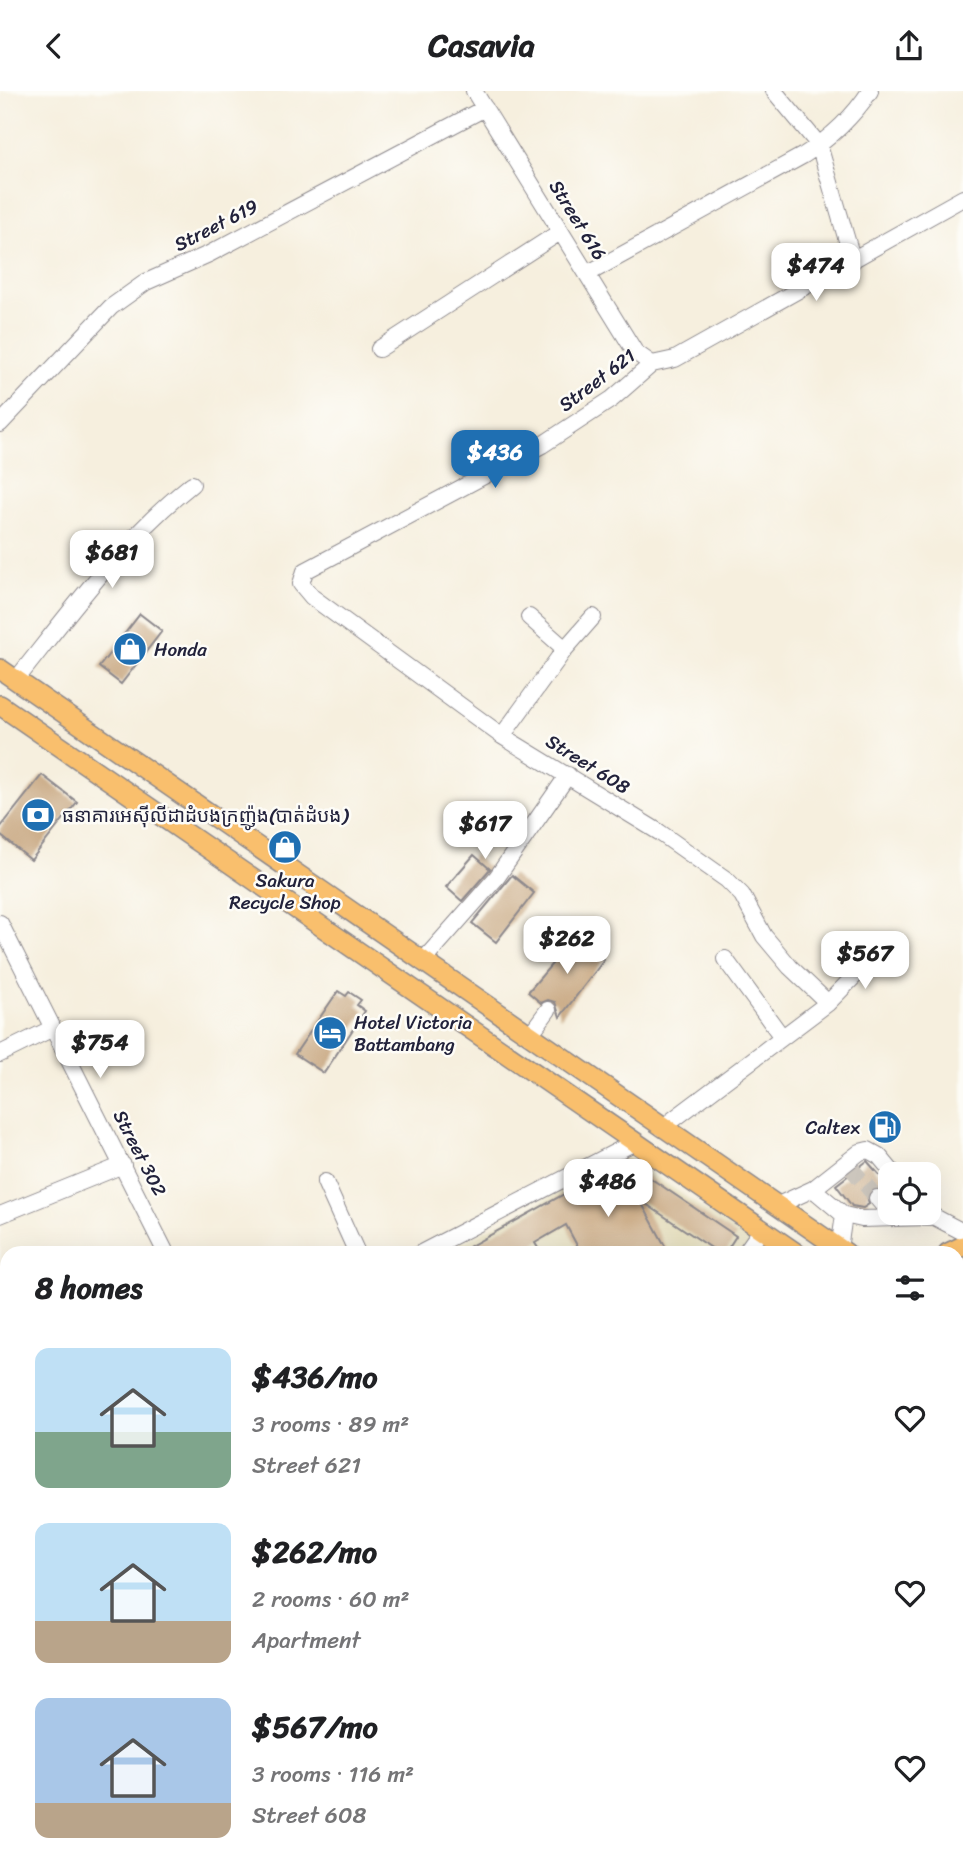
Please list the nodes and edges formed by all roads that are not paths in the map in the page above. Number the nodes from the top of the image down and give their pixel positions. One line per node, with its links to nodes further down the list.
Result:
1 (474, 91): 4 (street, Street 616)
2 (774, 91): 5 (street)
3 (870, 91): 5 (street)
4 (485, 108): 7 (street, Street 616); 12 (street, Street 619)
5 (819, 145): 8 (street); 9 (street)
6 (963, 198): 8 (street, Street 621)
7 (560, 232): 9 (street, Street 616); 10 (street)
8 (853, 261): 11 (street, Street 621)
9 (587, 274): 11 (street, Street 616)
10 (379, 349)
11 (652, 364): 14 (street, Street 621)
12 (0, 424)
13 (192, 484): 18 (street)
14 (302, 584): 20 (street, Street 608)
15 (529, 617): 17 (street)
16 (593, 617): 17 (street)
17 (565, 649): 20 (street)
18 (8, 674): 25 (main road)
19 (0, 705): 33 (main road)
20 (502, 736): 21 (street, Street 608)
21 (568, 775): 25 (street); 26 (street, Street 608)
22 (0, 923): 28 (street, Street 302)
23 (876, 954): 26 (street)
24 (725, 959): 30 (street)
25 (422, 963): 29 (main road)
26 (828, 1003): 30 (street)
27 (548, 1010): 29 (street)
28 (52, 1028): 31 (street); 35 (street, Street 302)
29 (529, 1036): 32 (main road)
30 (782, 1038): 32 (street)
31 (0, 1054)
32 (662, 1128): 38 (main road)
33 (635, 1142): 43 (main road); 47 (street)
34 (884, 1162): 37 (street)
35 (123, 1165): 39 (street); 45 (street, Street 302)
36 (325, 1182): 46 (street)
37 (813, 1189): 38 (street); 40 (street)
38 (776, 1206): 50 (main road)
39 (0, 1215)
40 (844, 1215): 41 (street); 51 (street)
41 (878, 1218)
42 (941, 1221): 44 (street)
43 (762, 1229): 48 (street); 49 (main road)
44 (963, 1232)
45 (163, 1246)
46 (354, 1246)
47 (434, 1246)
48 (750, 1246)
49 (786, 1246)
50 (835, 1246)
51 (842, 1246)

